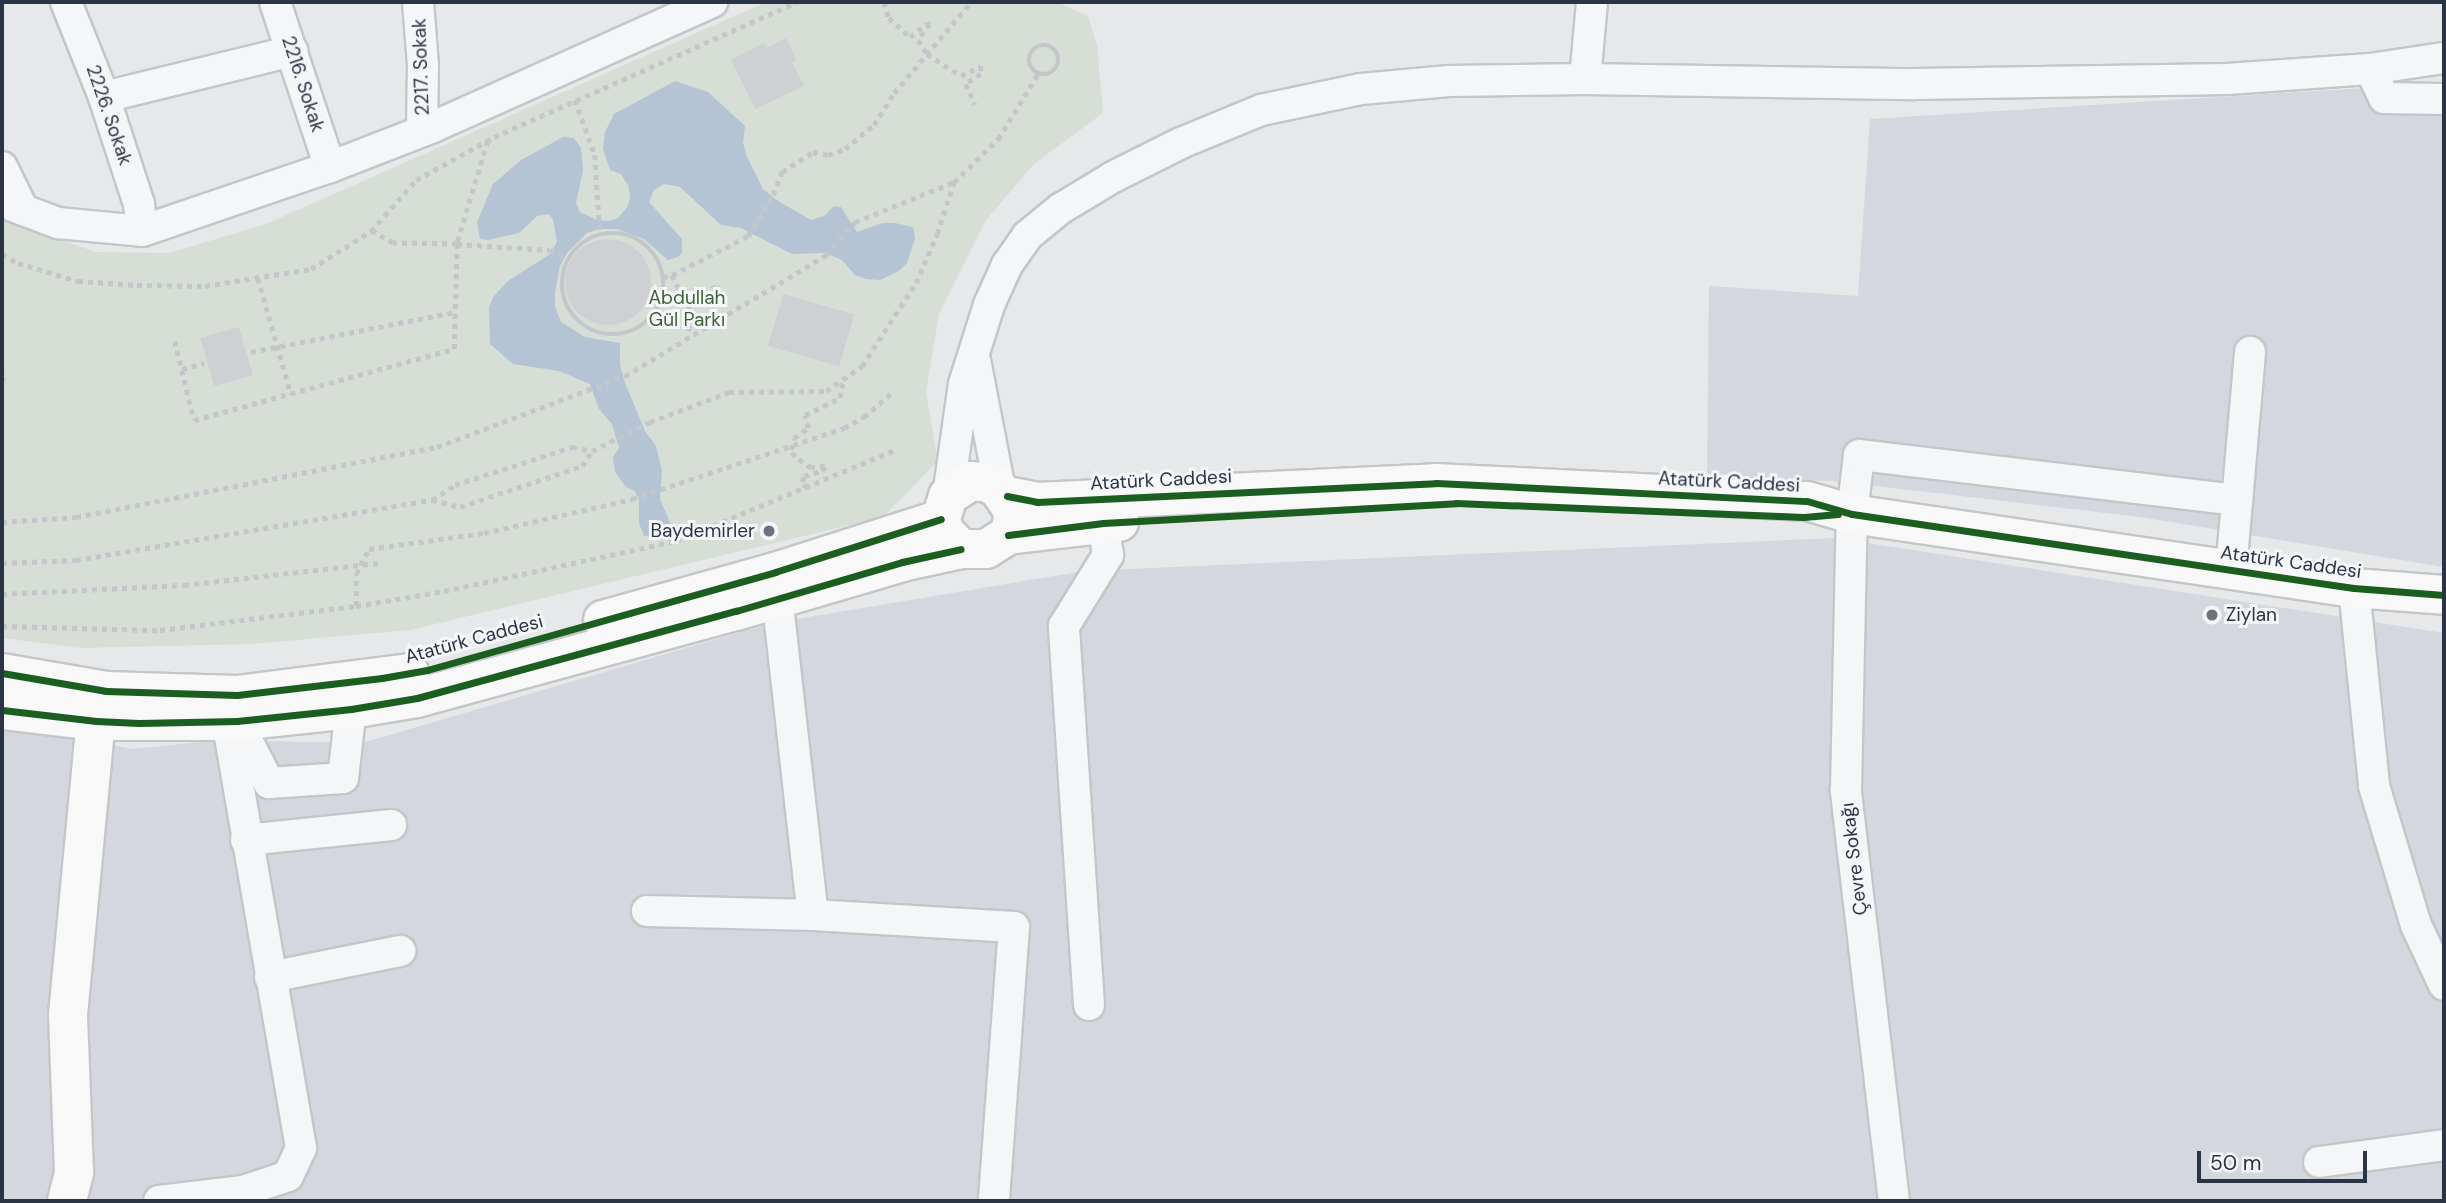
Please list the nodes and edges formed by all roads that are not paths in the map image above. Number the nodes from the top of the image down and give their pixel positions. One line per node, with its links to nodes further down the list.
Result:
1 (66, 2): 10 (street, 2226. Sokak)
2 (275, 2): 6 (street, 2216. Sokak)
3 (418, 2): 12 (street, 2217. Sokak)
4 (1592, 2): 9 (street)
5 (697, 5): 12 (street)
6 (292, 51): 10 (street); 14 (street, 2216. Sokak)
7 (2444, 58): 8 (street)
8 (2370, 69): 9 (street); 11 (street)
9 (1585, 79): 18 (street)
10 (104, 97): 16 (street, 2226. Sokak)
11 (2444, 99)
12 (422, 131): 14 (street)
13 (2, 167): 15 (street)
14 (330, 167): 16 (street)
15 (12, 206): 16 (street)
16 (142, 231)
17 (2250, 352): 20 (street)
18 (974, 357): 19 (street); 22 (street)
19 (1003, 493): 21 (main road, Atatürk Caddesi); 22 (main road); 24 (main road)
20 (2237, 500): 21 (street, Çevre Sokağı); 25 (street)
21 (1852, 514): 23 (main road); 25 (main road, Atatürk Caddesi); 47 (street, Çevre Sokağı)
22 (950, 521): 24 (main road); 26 (main road)
23 (1103, 523): 24 (main road); 41 (street)
24 (1008, 535)
25 (2231, 570): 27 (main road, Atatürk Caddesi)
26 (776, 585): 30 (main road, Atatürk Caddesi); 31 (main road); 37 (street)
27 (2354, 588): 28 (main road, Atatürk Caddesi); 40 (street)
28 (2444, 596)
29 (2, 673): 30 (main road, Atatürk Caddesi)
30 (101, 706): 32 (main road); 33 (main road); 44 (main road)
31 (351, 709): 33 (main road); 33 (street)
32 (2, 710)
33 (232, 721): 35 (street)
34 (391, 825): 35 (street)
35 (246, 840): 39 (street)
36 (647, 911): 37 (street)
37 (813, 915): 46 (street)
38 (400, 951): 39 (street)
39 (270, 977): 45 (street)
40 (2444, 985)
41 (1089, 1004)
42 (2444, 1145): 43 (street)
43 (2319, 1162)
44 (67, 1201)
45 (159, 1201)
46 (994, 1201)
47 (1894, 1201)

